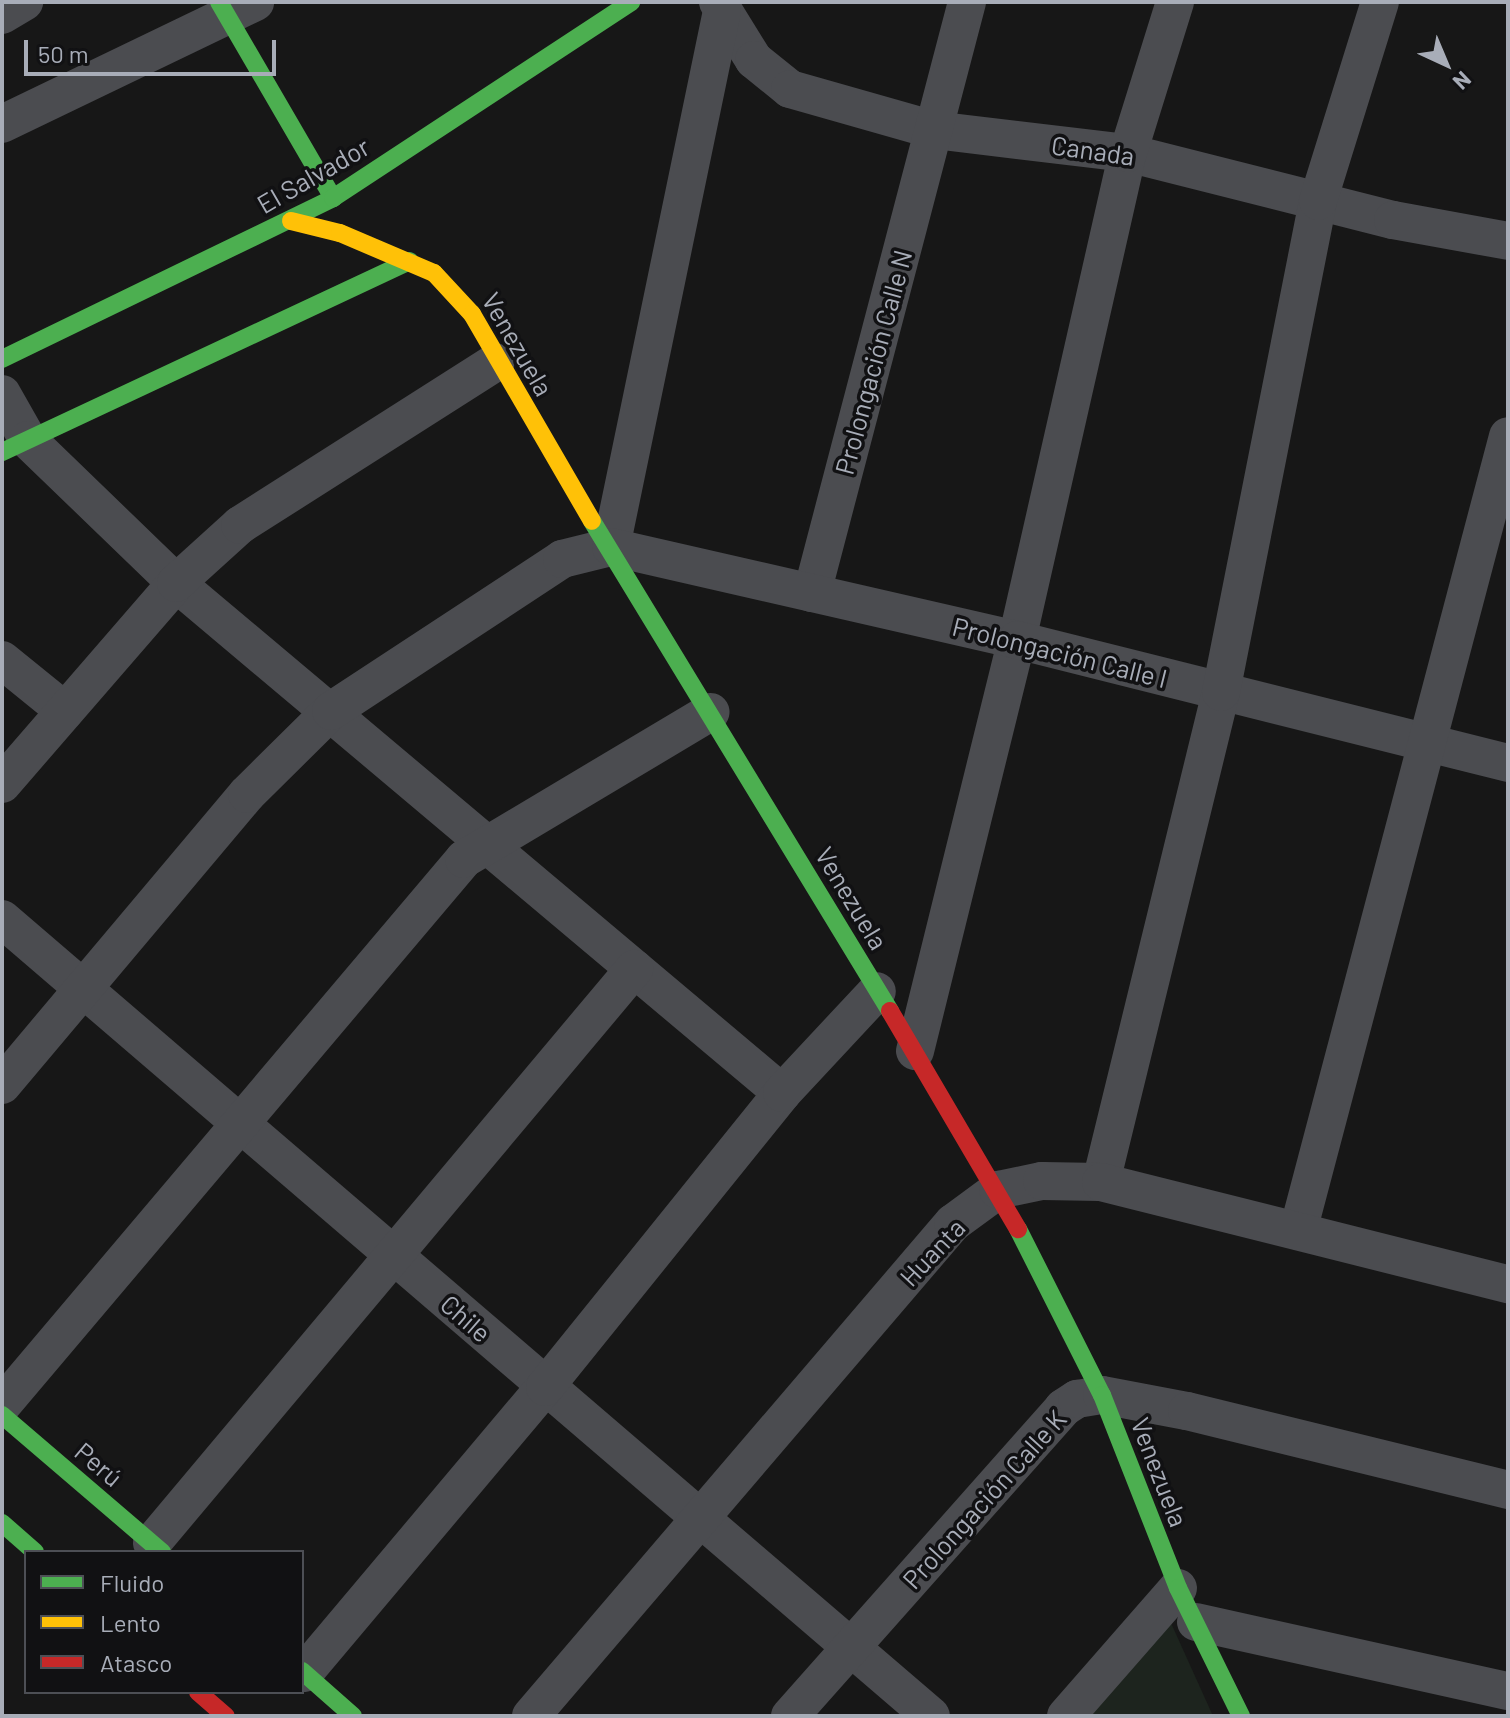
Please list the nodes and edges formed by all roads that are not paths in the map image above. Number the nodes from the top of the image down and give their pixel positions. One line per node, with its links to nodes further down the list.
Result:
1 (24, 2): 8 (street)
2 (631, 2): 12 (street, El Salvador)
3 (967, 2): 10 (street, Prolongación Calle N)
4 (1175, 2): 11 (street)
5 (1380, 2): 13 (street)
6 (234, 8): 9 (street); 12 (street)
7 (730, 11): 10 (street, Canada); 22 (street)
8 (2, 15)
9 (2, 124)
10 (934, 130): 11 (street, Canada); 24 (street, Prolongación Calle N)
11 (1128, 153): 13 (street, Canada); 25 (street)
12 (333, 198): 14 (street, El Salvador)
13 (1318, 201): 15 (street, Canada); 27 (street)
14 (291, 221): 16 (street, Venezuela); 17 (street, El Salvador)
15 (1508, 241)
16 (410, 261): 18 (street, Venezuela); 21 (street)
17 (2, 359)
18 (496, 362): 22 (street, Venezuela); 23 (street)
19 (2, 394): 21 (street)
20 (1508, 436): 31 (street)
21 (15, 446): 23 (street)
22 (611, 547): 24 (street, Prolongación Calle I); 29 (street); 30 (street, Venezuela)
23 (176, 583): 28 (street); 29 (street)
24 (812, 593): 25 (street, Prolongación Calle I)
25 (1017, 640): 27 (street, Prolongación Calle I); 39 (street)
26 (2, 660): 28 (street)
27 (1221, 692): 31 (street, Prolongación Calle I); 43 (street)
28 (65, 711): 33 (street)
29 (331, 711): 34 (street); 37 (street)
30 (711, 712): 34 (street); 38 (street, Venezuela)
31 (1426, 740): 32 (street, Prolongación Calle I); 45 (street)
32 (1508, 763)
33 (2, 784)
34 (483, 844): 36 (street); 42 (street)
35 (2, 919): 37 (street, Chile)
36 (634, 969): 41 (street); 46 (street)
37 (82, 988): 40 (street); 42 (street, Chile)
38 (877, 991): 39 (street, Venezuela); 41 (street)
39 (915, 1051): 44 (street, Venezuela)
40 (2, 1085)
41 (782, 1093): 48 (street)
42 (238, 1122): 46 (street, Chile); 50 (street)
43 (1101, 1182): 44 (street, Huanta); 45 (street, Huanta)
44 (998, 1190): 49 (street, Venezuela); 53 (street, Huanta)
45 (1298, 1231): 47 (street, Huanta)
46 (393, 1255): 48 (street, Chile); 55 (street)
47 (1508, 1284)
48 (545, 1387): 53 (street, Chile); 60 (street)
49 (1102, 1395): 52 (street); 57 (street, Venezuela); 59 (street, Prolongación Calle K)
50 (2, 1405)
51 (2, 1415): 55 (street, Perú)
52 (1508, 1490)
53 (701, 1521): 59 (street, Chile); 66 (street, Huanta)
54 (2, 1523): 56 (street)
55 (157, 1547)
56 (33, 1550)
57 (1178, 1588): 58 (street, Venezuela); 69 (street)
58 (1196, 1622): 62 (street); 70 (street, Venezuela)
59 (850, 1647): 67 (street, Prolongación Calle K); 68 (street, Chile)
60 (304, 1671)
61 (304, 1673): 65 (street)
62 (1508, 1691)
63 (200, 1694): 64 (street)
64 (226, 1716)
65 (353, 1716)
66 (531, 1716)
67 (790, 1716)
68 (931, 1716)
69 (1066, 1716)
70 (1241, 1716)

